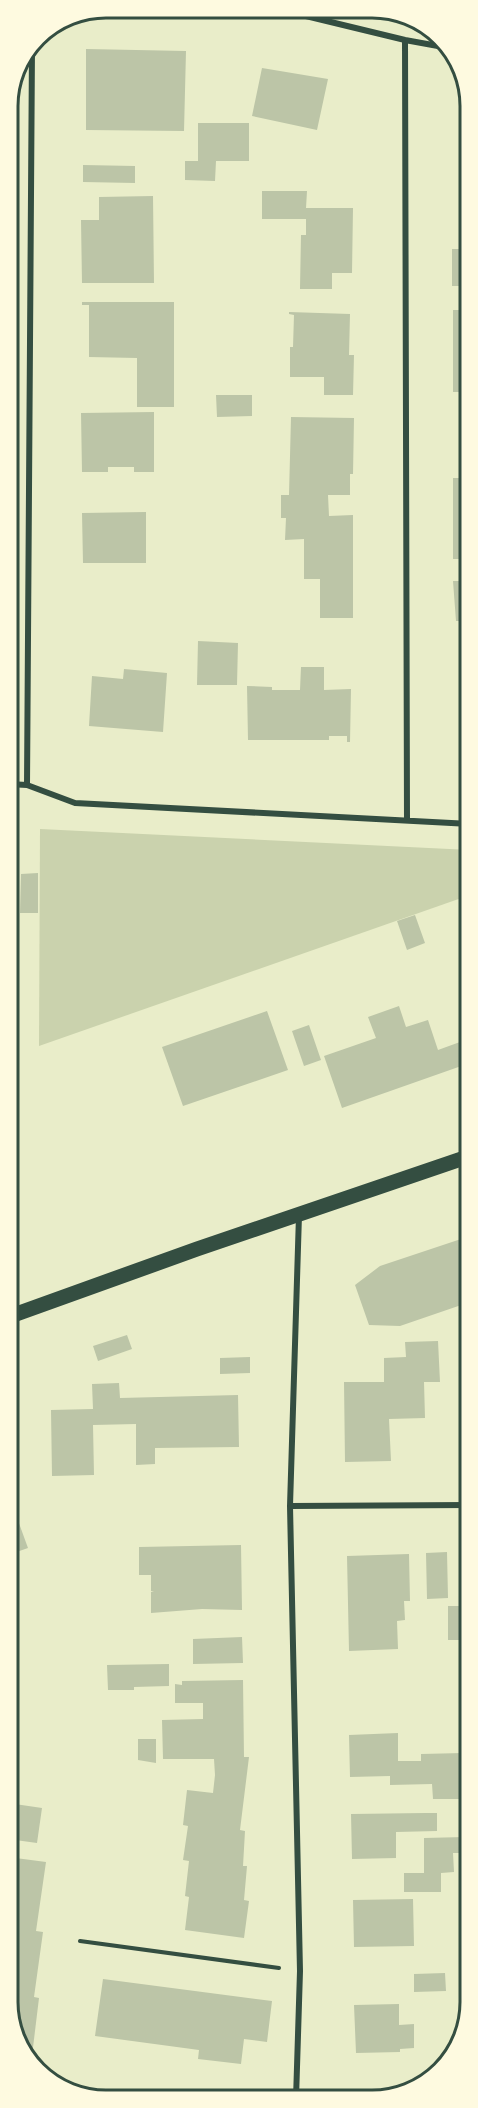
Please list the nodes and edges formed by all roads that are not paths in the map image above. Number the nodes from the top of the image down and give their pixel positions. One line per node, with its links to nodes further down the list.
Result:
1 (314, 18): 2 (street)
2 (405, 40): 3 (street); 7 (street)
3 (435, 46)
4 (32, 59): 6 (street)
5 (18, 785): 6 (street)
6 (27, 785): 7 (street)
7 (407, 820): 8 (street)
8 (460, 823)
9 (460, 1159): 10 (main road)
10 (299, 1215): 11 (main road); 13 (street)
11 (18, 1313)
12 (460, 1505): 13 (street)
13 (290, 1506): 14 (street)
14 (296, 2090)

